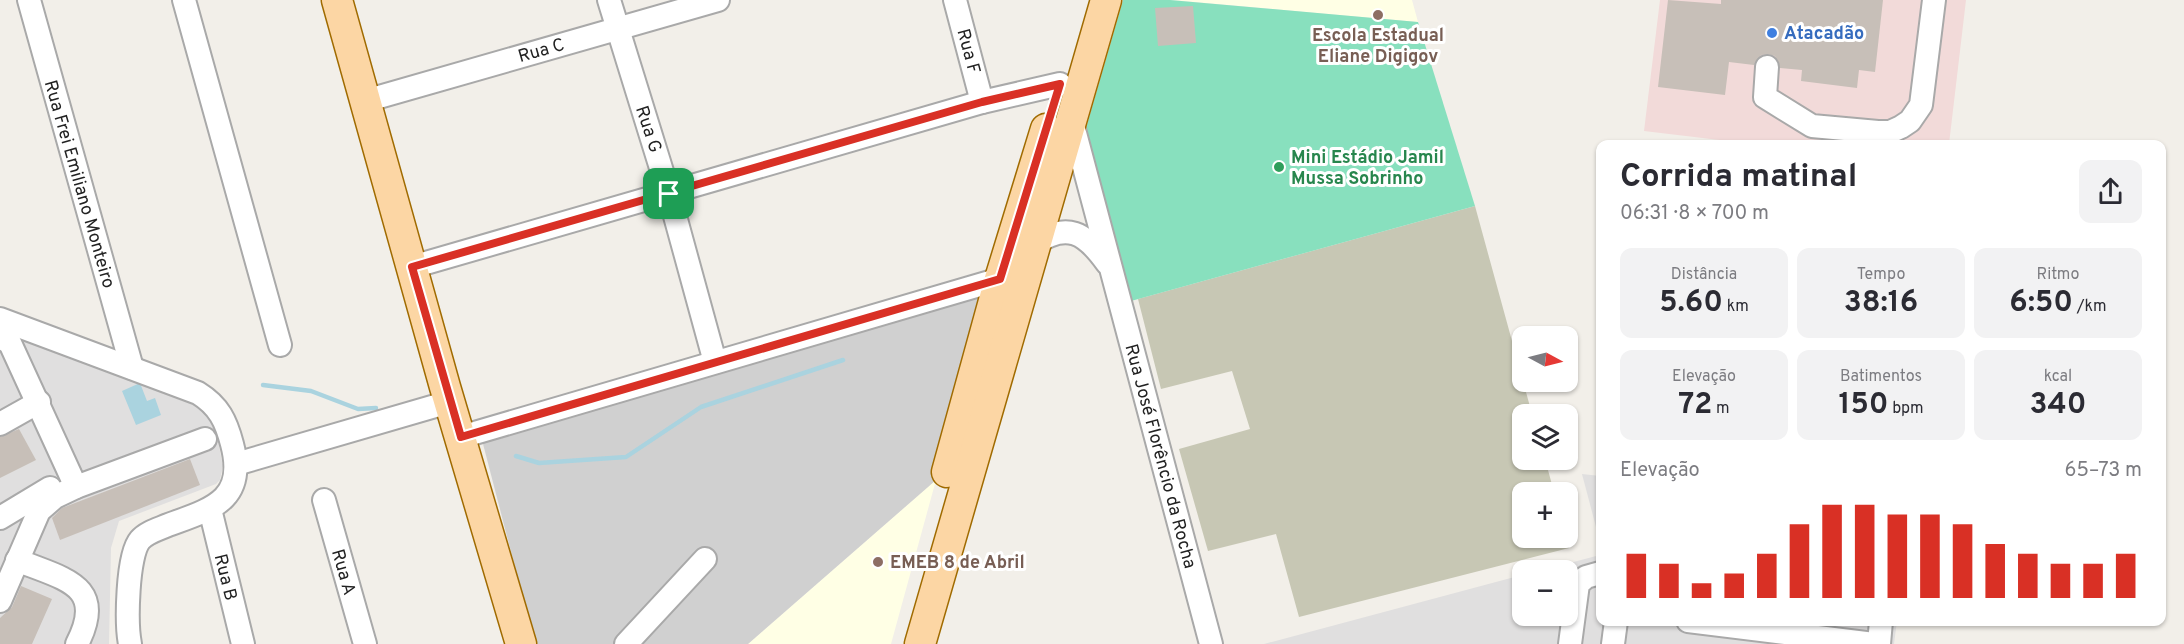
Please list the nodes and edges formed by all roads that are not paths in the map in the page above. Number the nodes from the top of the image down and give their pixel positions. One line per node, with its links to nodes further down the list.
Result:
1 (29, 0): 25 (street, Rua Frei Emiliano Monteiro)
2 (184, 0): 23 (street)
3 (338, 0): 13 (main road)
4 (609, 0): 10 (street, Rua G)
5 (718, 0): 10 (street, Rua C)
6 (955, 0): 14 (street, Rua F)
7 (1085, 0): 12 (main road)
8 (1106, 0): 15 (main road)
9 (1934, 0): 11 (street)
10 (617, 28): 13 (street, Rua C); 16 (street, Rua G)
11 (1767, 66)
12 (1060, 84): 14 (street); 20 (main road)
13 (365, 101): 18 (main road)
14 (982, 102): 16 (street)
15 (1071, 117): 17 (main road); 19 (street, Rua José Florêncio da Rocha)
16 (669, 194): 18 (street); 24 (street, Rua G)
17 (1034, 244): 19 (street, Rua José Florêncio da Rocha); 52 (main road)
18 (412, 267): 27 (main road)
19 (1111, 269): 53 (street, Rua José Florêncio da Rocha)
20 (1000, 279): 24 (street); 51 (main road)
21 (0, 319): 25 (street)
22 (0, 337): 26 (street)
23 (280, 345)
24 (715, 362): 29 (street)
25 (132, 368): 31 (street)
26 (39, 402): 28 (street); 32 (street)
27 (449, 402): 29 (main road); 31 (street)
28 (0, 424)
29 (461, 437): 49 (main road)
30 (205, 439): 32 (street)
31 (236, 465): 35 (street)
32 (72, 479): 34 (street)
33 (324, 500): 48 (street, Rua A)
34 (36, 506): 36 (street); 38 (street)
35 (210, 509): 46 (street); 47 (street, Rua B)
36 (0, 518)
37 (705, 559): 50 (street)
38 (17, 560): 40 (street); 45 (street)
39 (1596, 574): 54 (street)
40 (0, 601)
41 (1615, 626): 55 (street)
42 (1714, 626): 44 (street)
43 (1880, 626): 56 (street)
44 (1740, 631): 56 (street)
45 (77, 644)
46 (130, 644)
47 (243, 644)
48 (365, 644)
49 (521, 644)
50 (626, 644)
51 (900, 644)
52 (920, 644)
53 (1211, 644)
54 (1570, 644)
55 (1613, 644)
56 (1876, 644)

